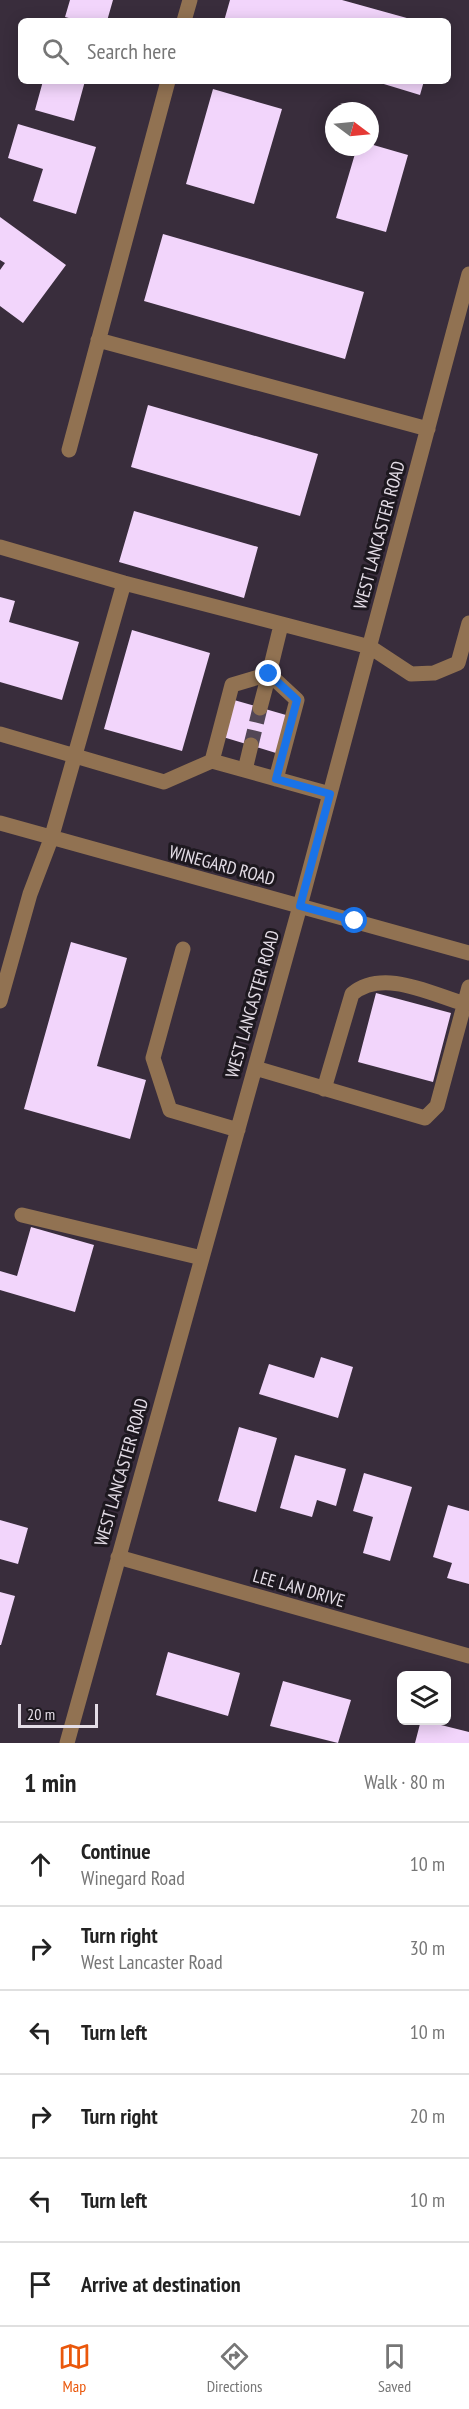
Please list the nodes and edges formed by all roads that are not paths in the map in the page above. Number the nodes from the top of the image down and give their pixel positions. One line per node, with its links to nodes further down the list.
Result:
1 (190, 0): 2 (street)
2 (185, 18)
3 (167, 84): 5 (street)
4 (469, 277): 6 (street, WEST LANCASTER ROAD)
5 (98, 340): 6 (street); 7 (street)
6 (428, 429): 13 (street, WEST LANCASTER ROAD)
7 (69, 450)
8 (0, 547): 9 (street)
9 (124, 584): 11 (street); 18 (street)
10 (469, 623): 12 (street)
11 (281, 625): 13 (street); 14 (street)
12 (467, 640): 13 (street)
13 (370, 647): 22 (street, WEST LANCASTER ROAD)
14 (269, 674): 15 (street); 19 (street); 21 (street)
15 (260, 708)
16 (0, 734): 18 (street)
17 (251, 745): 20 (street)
18 (75, 756): 19 (street); 24 (street)
19 (212, 761): 20 (street)
20 (245, 770): 21 (street)
21 (276, 779): 22 (street)
22 (330, 794): 25 (street, WEST LANCASTER ROAD)
23 (0, 823): 24 (street, WINEGARD ROAD)
24 (51, 839): 25 (street, WINEGARD ROAD); 29 (street)
25 (300, 906): 27 (street, WINEGARD ROAD); 31 (street, WEST LANCASTER ROAD)
26 (183, 949): 33 (street)
27 (469, 953)
28 (469, 987): 30 (street)
29 (0, 1001)
30 (465, 1004): 32 (street); 32 (street)
31 (255, 1068): 32 (street); 33 (street, WEST LANCASTER ROAD)
32 (324, 1089)
33 (238, 1130): 35 (street, WEST LANCASTER ROAD)
34 (22, 1215): 35 (street)
35 (202, 1258): 36 (street, WEST LANCASTER ROAD)
36 (118, 1557): 37 (street, LEE LAN DRIVE); 38 (street, WEST LANCASTER ROAD)
37 (469, 1656)
38 (67, 1743)

